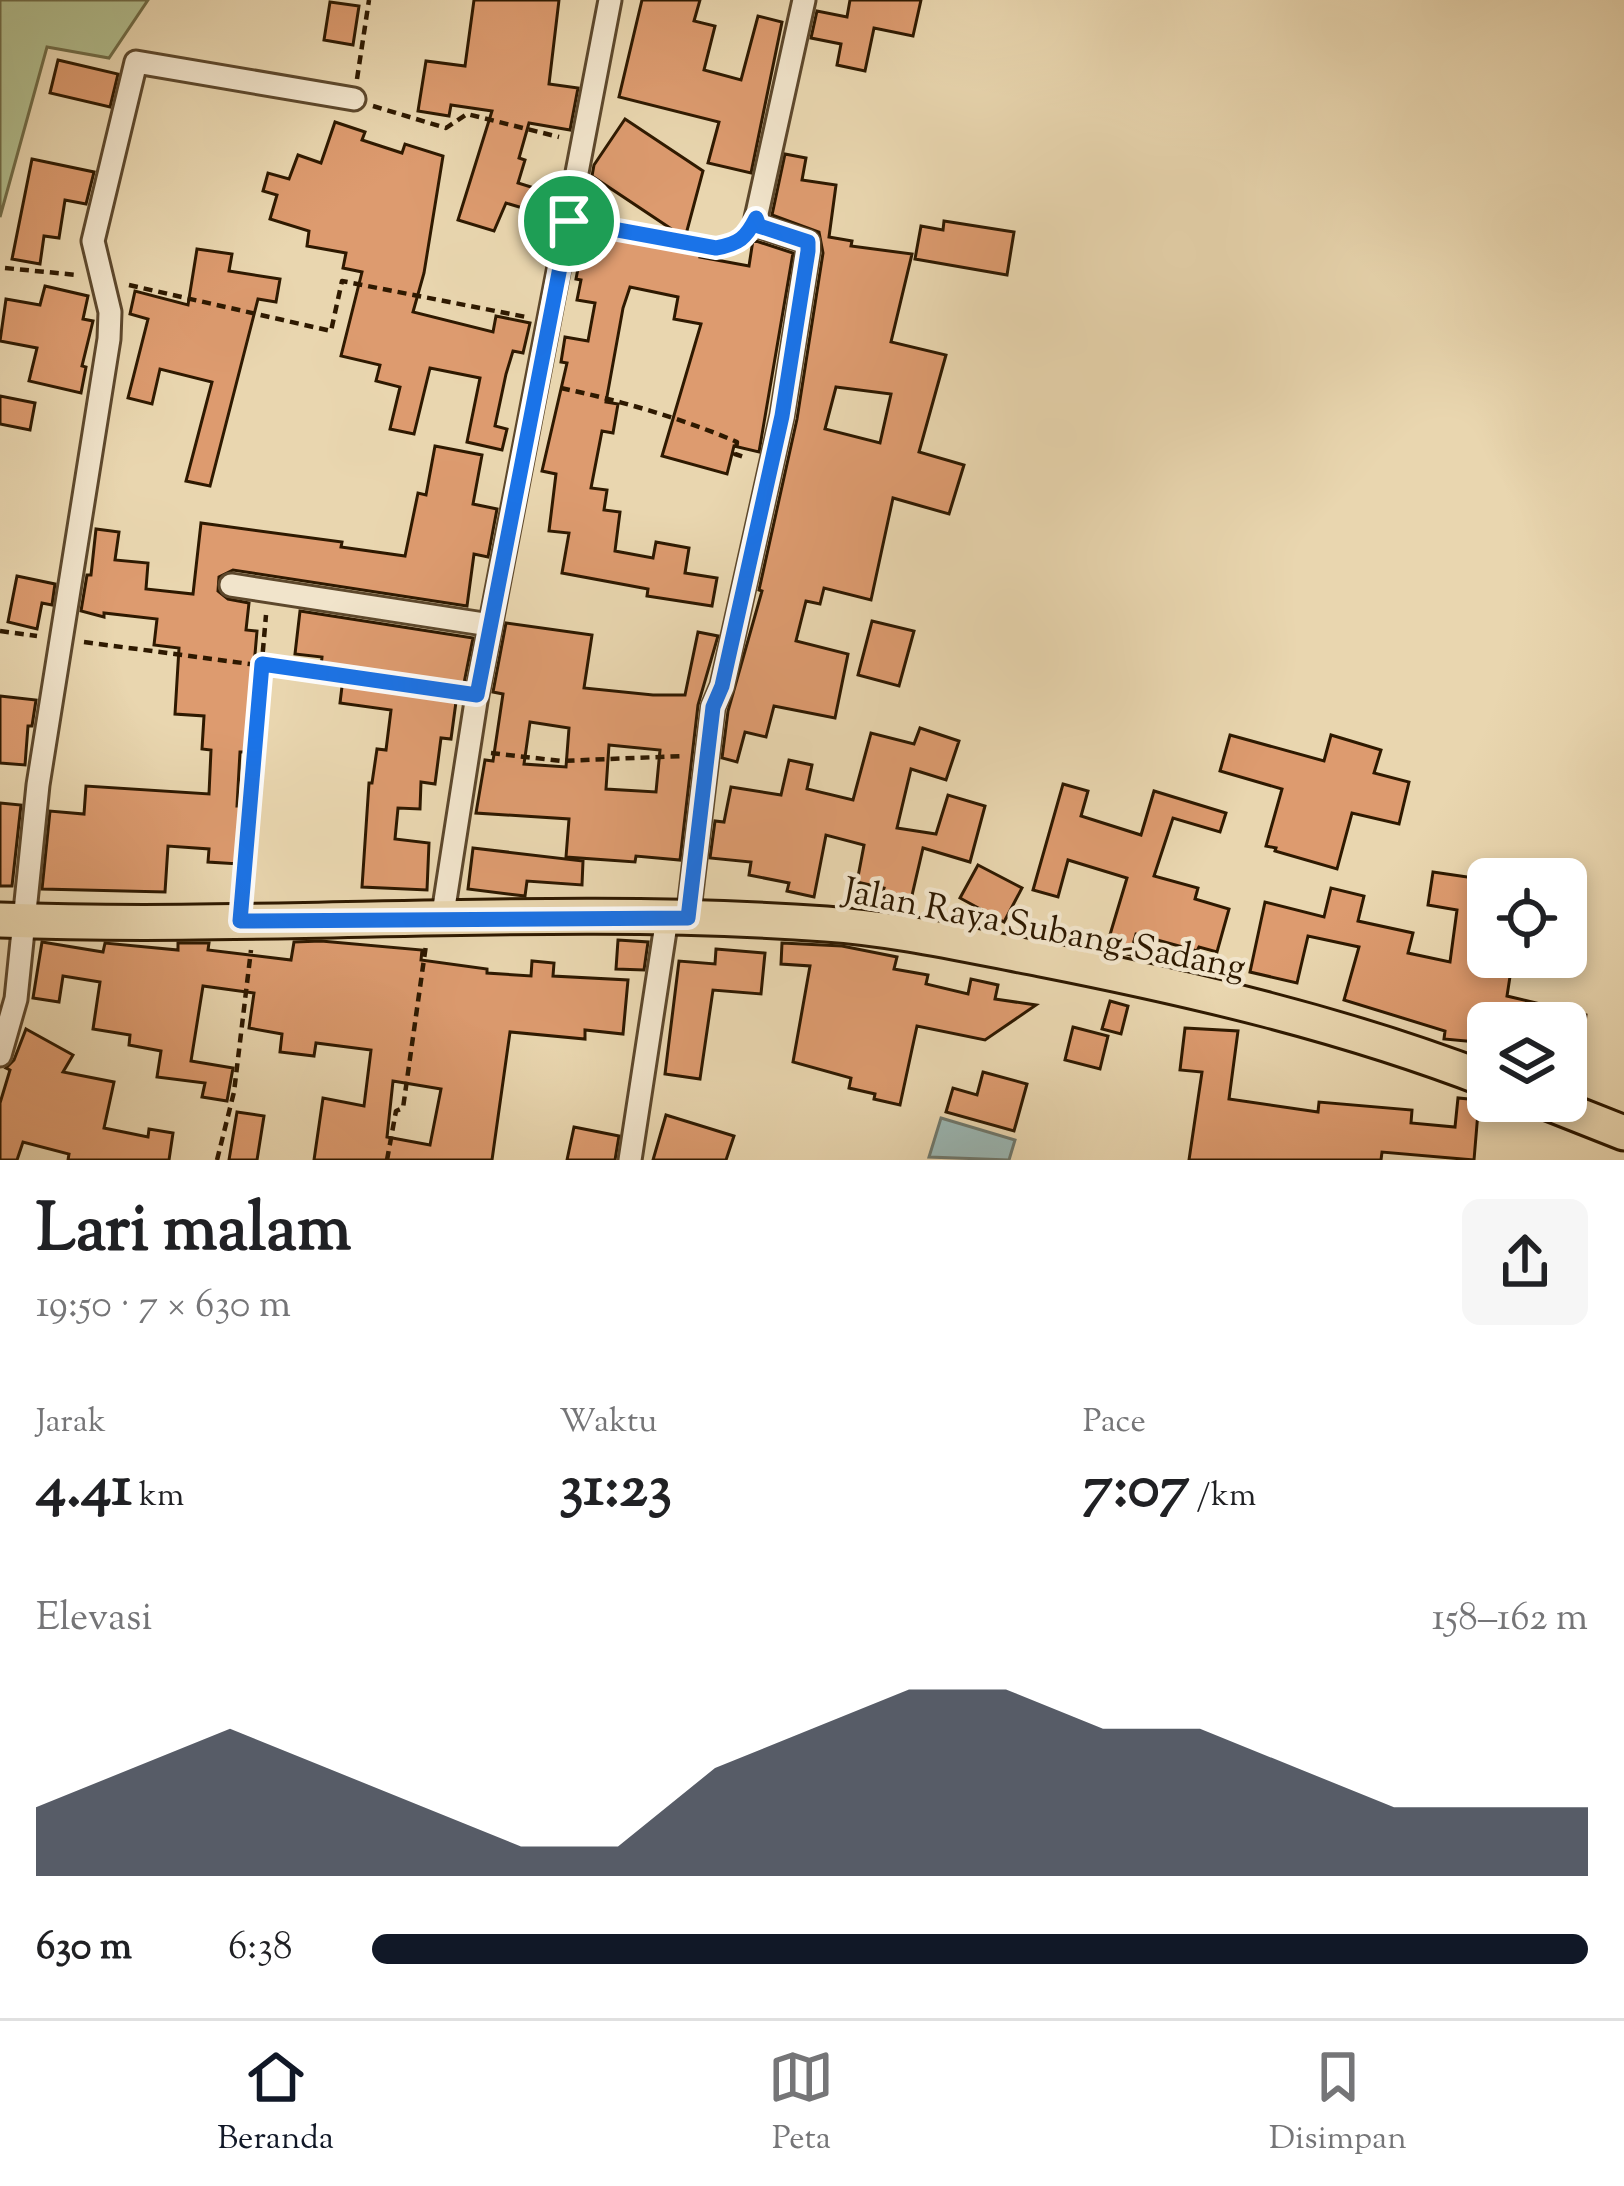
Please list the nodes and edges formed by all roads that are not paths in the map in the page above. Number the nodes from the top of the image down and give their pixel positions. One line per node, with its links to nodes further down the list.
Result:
1 (610, 0): 5 (street)
2 (804, 0): 6 (street)
3 (354, 99): 8 (street)
4 (231, 585): 5 (street)
5 (490, 625): 7 (street)
6 (678, 918): 7 (main road, Jalan Raya Subang-Sadang); 10 (main road, Jalan Raya Subang-Sadang); 13 (street)
7 (436, 920): 8 (main road, Jalan Raya Subang-Sadang)
8 (12, 921): 9 (street)
9 (0, 1055)
10 (1467, 1073)
11 (1587, 1118): 12 (main road)
12 (1624, 1133)
13 (630, 1160)

